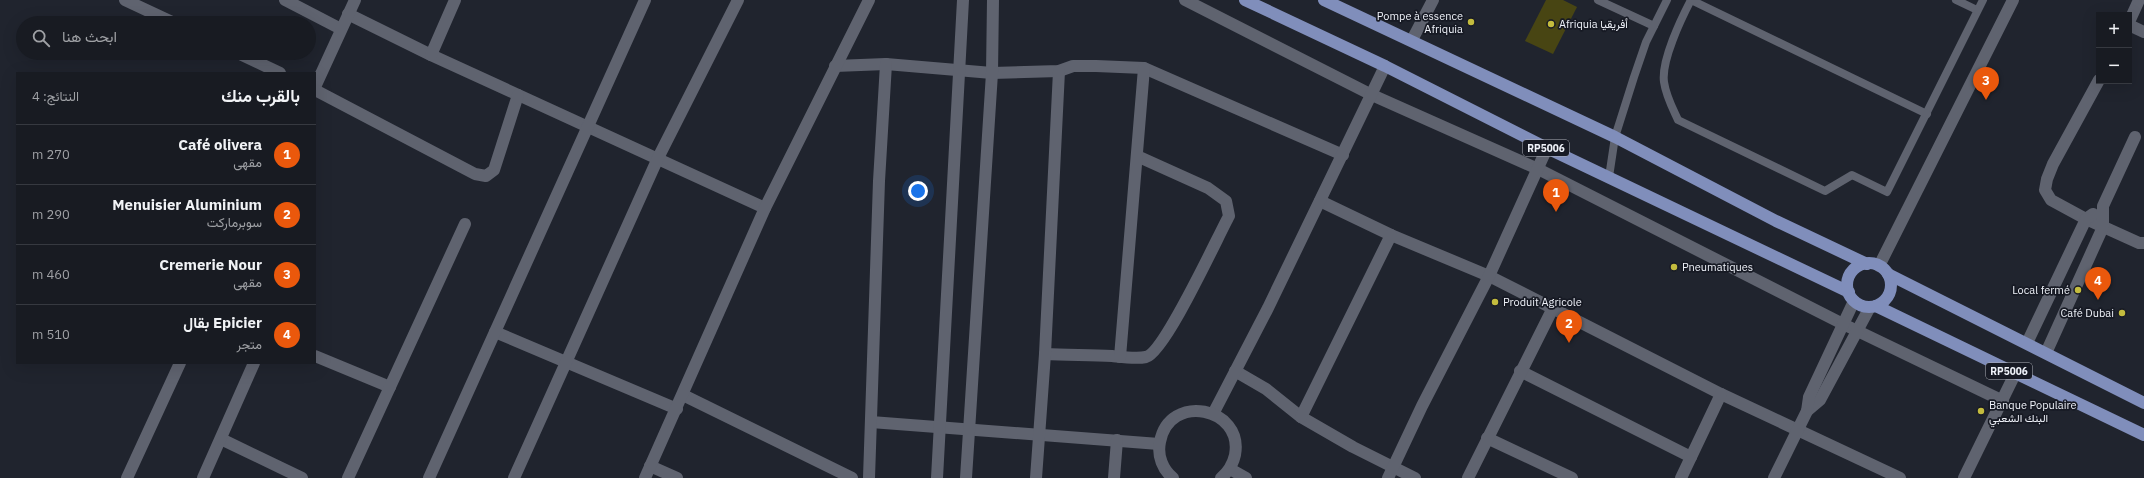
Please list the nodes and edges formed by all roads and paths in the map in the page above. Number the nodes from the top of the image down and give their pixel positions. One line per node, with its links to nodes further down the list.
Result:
1 (125, 0): 24 (street)
2 (285, 0): 25 (street)
3 (355, 0): 22 (street)
4 (455, 0): 32 (street)
5 (644, 0): 48 (street)
6 (738, 0): 54 (street)
7 (869, 0): 35 (street)
8 (963, 0): 38 (street)
9 (993, 0): 41 (street)
10 (1185, 0): 46 (street)
11 (1245, 0): 36 (main road, RP5006)
12 (1324, 0): 31 (main road, RP5006)
13 (1433, 0): 31 (street)
14 (1598, 0): 27 (lane)
15 (1667, 0): 27 (lane)
16 (1691, 0): 47 (lane); 47 (lane)
17 (1956, 0): 21 (lane)
18 (1983, 0): 21 (lane)
19 (2013, 0): 65 (street)
20 (2138, 0): 23 (street)
21 (1977, 10): 47 (lane)
22 (348, 14): 29 (street); 32 (street)
23 (2132, 15)
24 (159, 16)
25 (315, 16)
26 (316, 16): 29 (street)
27 (1654, 26): 49 (lane)
28 (2132, 26): 30 (street)
29 (340, 29): 43 (street)
30 (2144, 32)
31 (1412, 40): 49 (main road, RP5006)
32 (430, 55): 45 (street)
33 (253, 60): 40 (street)
34 (886, 64): 35 (street); 38 (street); 94 (street)
35 (835, 66): 59 (street)
36 (1385, 66): 46 (street); 51 (main road, RP5006)
37 (1144, 68): 39 (street); 52 (street); 53 (street)
38 (960, 70): 41 (street); 95 (street)
39 (1058, 71): 41 (street); 76 (street)
40 (278, 72)
41 (992, 73): 96 (street)
42 (2097, 84): 60 (street)
43 (316, 86)
44 (316, 89): 45 (street)
45 (518, 95): 48 (street)
46 (1372, 95): 52 (street); 55 (street)
47 (1927, 114)
48 (588, 127): 54 (street); 73 (street)
49 (1614, 137): 56 (lane); 65 (main road, RP5006)
50 (2136, 137): 58 (street)
51 (1547, 148): 55 (street); 56 (main road, RP5006)
52 (1343, 155): 57 (street)
53 (1137, 156): 78 (street); 78 (street)
54 (658, 158): 59 (street); 79 (street)
55 (1538, 169): 67 (street); 71 (street)
56 (1609, 177): 68 (main road, RP5006)
57 (1320, 201): 63 (street); 82 (street)
58 (2103, 206): 60 (street); 62 (street)
59 (765, 208): 87 (street)
60 (2086, 219): 62 (street); 74 (street)
61 (465, 224): 85 (street)
62 (2103, 227): 64 (street); 75 (street)
63 (1391, 235): 67 (street); 93 (street)
64 (2144, 243)
65 (1873, 265): 66 (main road, RP5006); 68 (main road)
66 (1888, 274): 69 (main road); 74 (main road, RP5006)
67 (1489, 276): 70 (street); 107 (street)
68 (1852, 296): 69 (main road, RP5006); 71 (street)
69 (1873, 306): 72 (street); 84 (main road, RP5006)
70 (1553, 308): 83 (street); 86 (street)
71 (1843, 324): 72 (street); 91 (street)
72 (1858, 331): 88 (street); 91 (street)
73 (495, 332): 79 (street); 112 (street)
74 (2027, 343): 75 (main road, RP5006)
75 (2046, 353): 89 (main road, RP5006)
76 (1045, 354): 78 (street); 99 (street)
77 (316, 356): 85 (street)
78 (1120, 356)
79 (567, 362): 90 (street); 113 (street)
80 (180, 364): 108 (street)
81 (254, 364): 101 (street)
82 (1236, 371): 92 (street); 93 (street)
83 (1520, 371): 100 (street); 104 (street)
84 (2015, 374): 88 (street); 98 (main road, RP5006)
85 (390, 387): 111 (street)
86 (1721, 394): 97 (street); 104 (street)
87 (683, 395): 90 (street); 116 (street)
88 (2003, 401): 131 (street)
89 (2144, 403)
90 (677, 410): 105 (street)
91 (1807, 411): 97 (street)
92 (1213, 414): 103 (street); 106 (street)
93 (1301, 416): 107 (street)
94 (871, 422): 95 (street); 117 (street)
95 (940, 427): 96 (street); 118 (street)
96 (969, 429): 99 (street); 119 (street)
97 (1798, 430): 129 (street); 130 (street)
98 (2144, 435)
99 (1039, 436): 102 (street); 120 (street)
100 (1487, 438): 126 (street); 127 (street)
101 (221, 439): 109 (street); 110 (street)
102 (1117, 440): 103 (street); 121 (street)
103 (1159, 444): 122 (street)
104 (1691, 457): 128 (street)
105 (650, 466): 114 (street); 115 (street)
106 (1230, 469): 123 (street); 124 (street)
107 (1390, 473): 125 (street)
108 (127, 478)
109 (203, 478)
110 (302, 478)
111 (348, 478)
112 (429, 478)
113 (514, 478)
114 (645, 478)
115 (677, 478)
116 (852, 478)
117 (869, 478)
118 (937, 478)
119 (966, 478)
120 (1036, 478)
121 (1114, 478)
122 (1173, 478)
123 (1221, 478)
124 (1246, 478)
125 (1415, 478)
126 (1468, 478)
127 (1572, 478)
128 (1681, 478)
129 (1774, 478)
130 (1900, 478)
131 (1964, 478)

